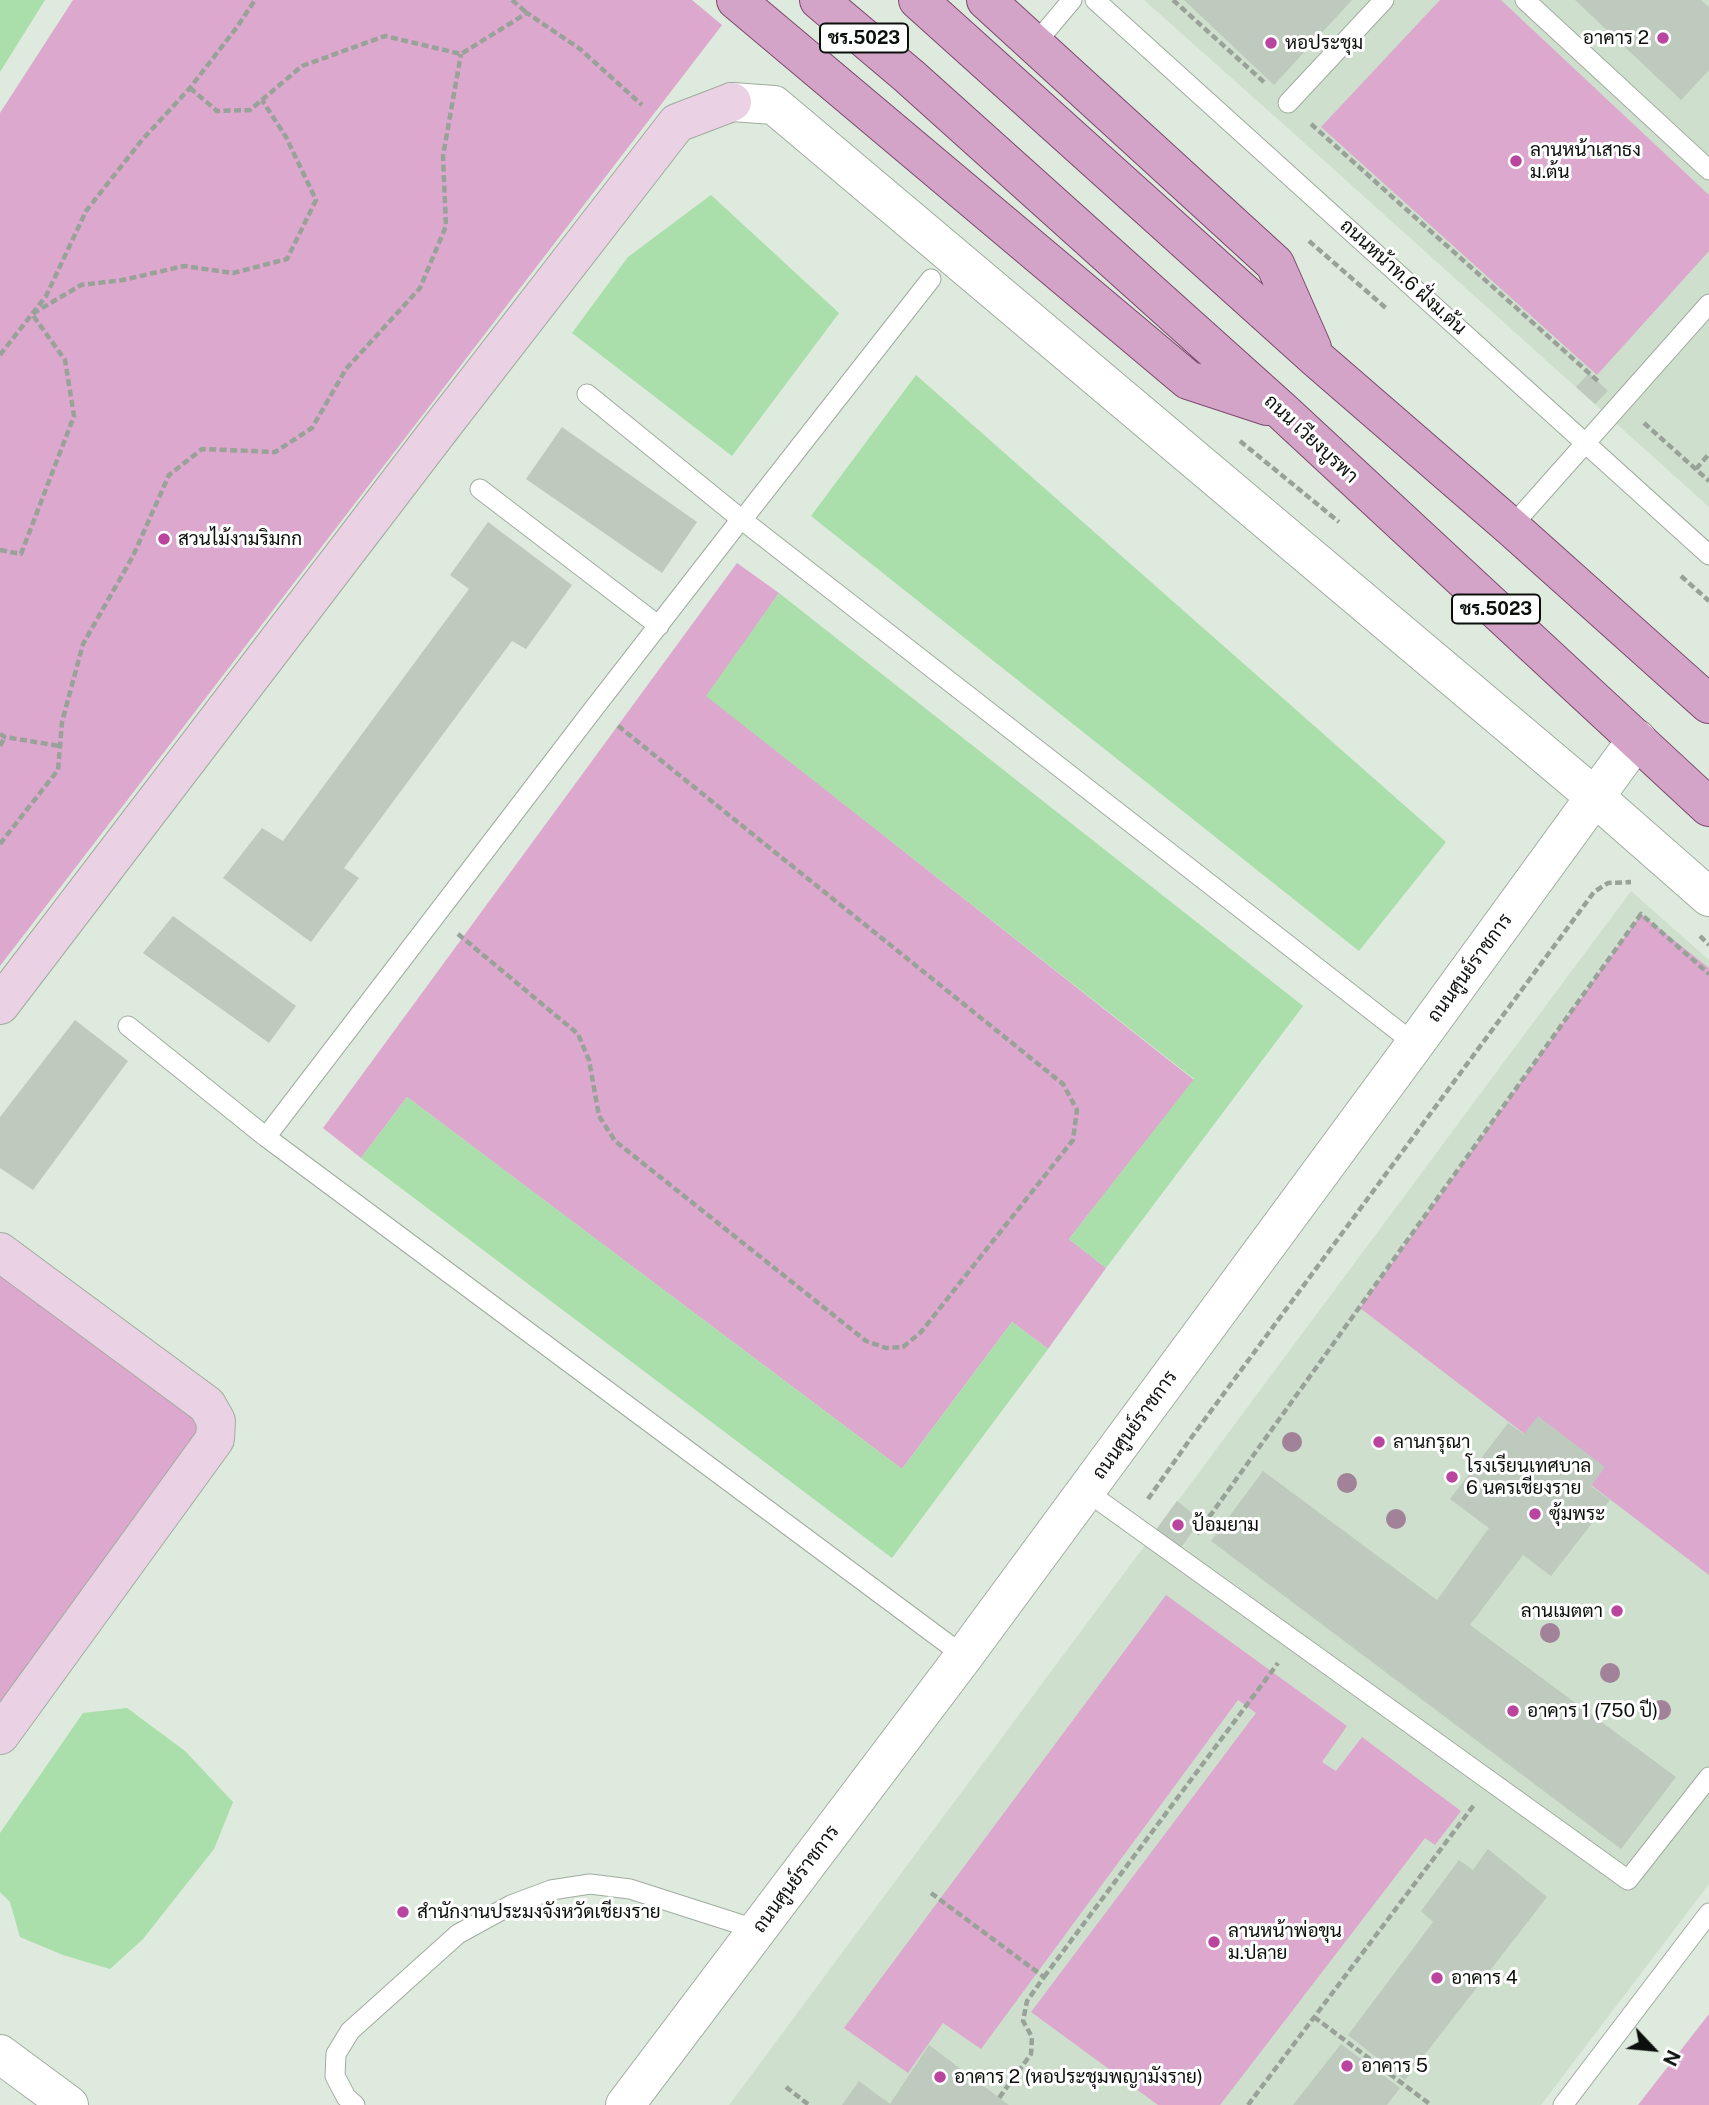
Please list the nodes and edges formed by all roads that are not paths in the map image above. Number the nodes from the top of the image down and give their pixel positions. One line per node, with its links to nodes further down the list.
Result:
1 (736, 0): 16 (main road)
2 (819, 0): 16 (main road, ถนน เวียงบูรพา / ชร.5023)
3 (918, 0): 14 (main road, ชร.5023)
4 (986, 0): 9 (main road)
5 (1072, 0): 9 (lane)
6 (1095, 0): 17 (lane, ถนนหน้าท.6 ฝั่งม.ต้น)
7 (1384, 0): 10 (lane)
8 (1525, 0): 11 (lane)
9 (1035, 44): 14 (main road)
10 (1288, 103)
11 (1709, 170)
12 (931, 279): 19 (lane)
13 (1709, 304): 17 (lane)
14 (1317, 359): 20 (main road, ชร.5023)
15 (587, 394): 19 (lane)
16 (1282, 411): 24 (main road, ถนน เวียงบูรพา / ชร.5023)
17 (1586, 442): 20 (lane); 21 (lane, ถนนหน้าท.6 ฝั่งม.ต้น)
18 (480, 489): 22 (lane)
19 (742, 519): 22 (lane); 30 (lane)
20 (1511, 527): 23 (main road, ชร.5023)
21 (1709, 555)
22 (659, 626): 31 (lane)
23 (1709, 704)
24 (1637, 739): 25 (street, ถนนศูนย์ราชการ); 26 (main road, ถนน เวียงบูรพา / ชร.5023)
25 (1595, 797): 27 (street); 28 (street); 30 (street, ถนนศูนย์ราชการ)
26 (1709, 807)
27 (1709, 897)
28 (0, 1005)
29 (128, 1026): 31 (lane)
30 (1415, 1044): 33 (street, ถนนศูนย์ราชการ)
31 (266, 1137): 34 (lane)
32 (0, 1252): 35 (street)
33 (1086, 1492): 34 (street, ถนนศูนย์ราชการ); 36 (lane)
34 (964, 1656): 38 (street, ถนนศูนย์ราชการ)
35 (0, 1735)
36 (1709, 1777)
37 (1709, 1913): 43 (lane)
38 (758, 1930): 41 (lane); 42 (street, ถนนศูนย์ราชการ)
39 (0, 2054): 40 (street)
40 (69, 2105)
41 (355, 2105)
42 (625, 2105)
43 (1563, 2105)

